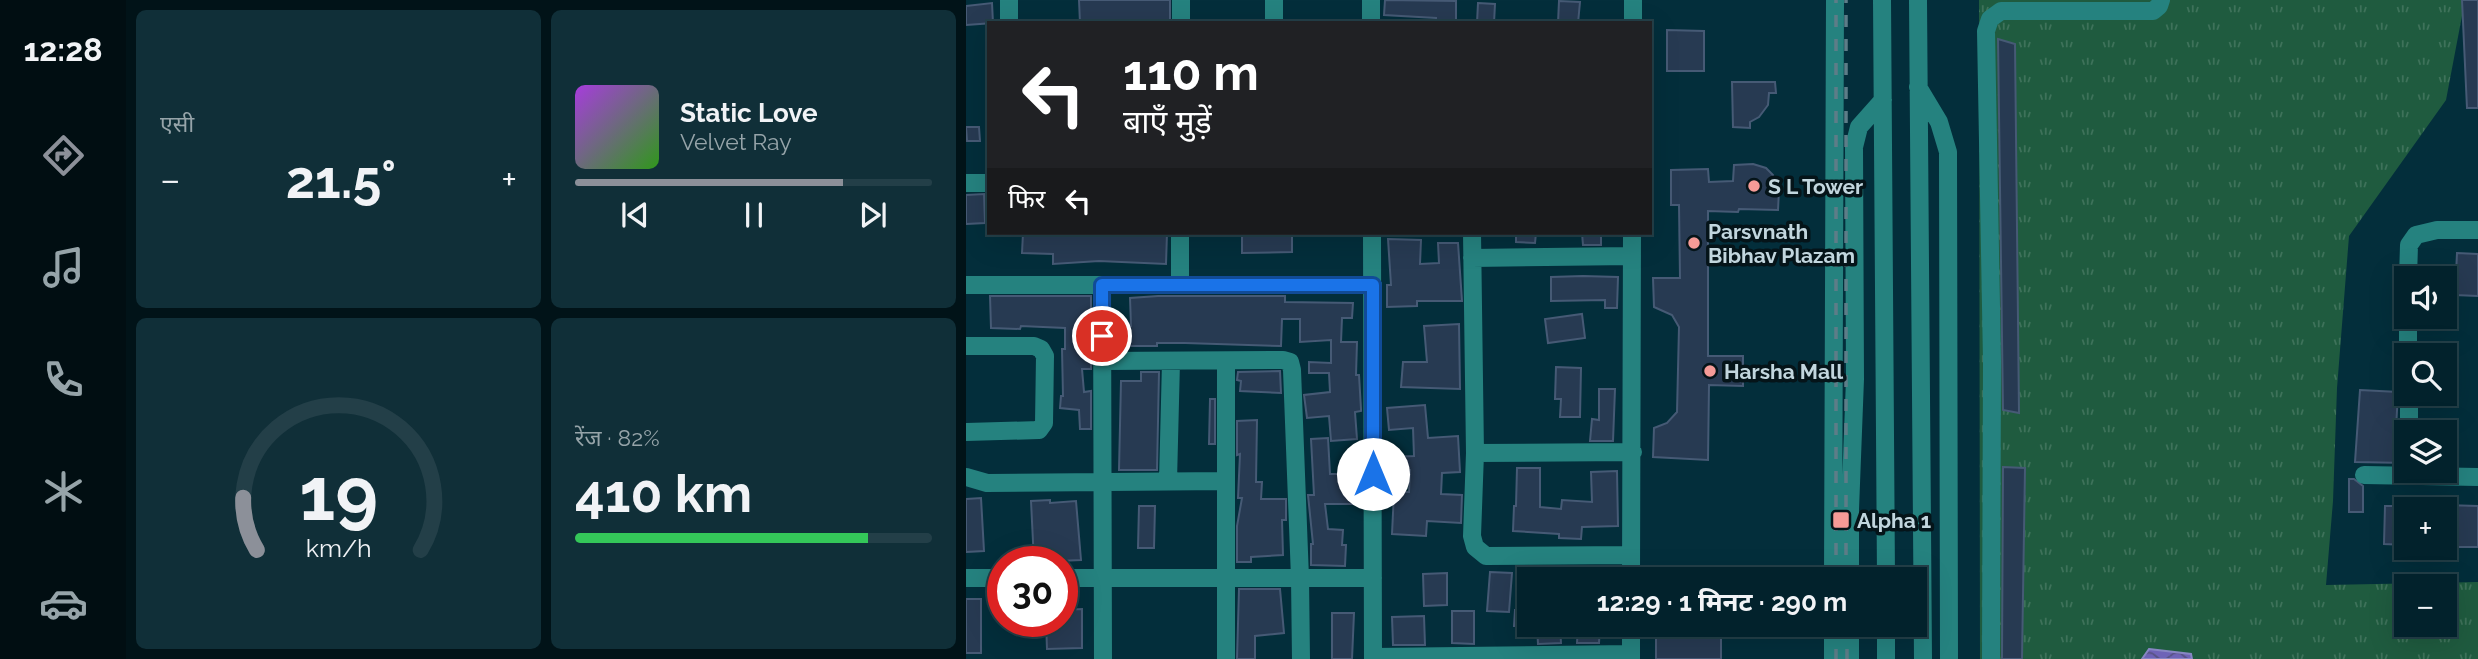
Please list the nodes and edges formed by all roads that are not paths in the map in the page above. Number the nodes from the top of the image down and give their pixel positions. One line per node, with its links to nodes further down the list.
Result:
1 (1009, 0): 10 (street)
2 (1181, 0): 11 (street)
3 (1273, 0): 12 (street)
4 (1371, 0): 13 (street)
5 (1633, 0): 14 (street)
6 (1835, 0): 48 (street)
7 (1882, 0): 16 (street)
8 (1918, 0): 15 (street)
9 (2161, 0): 72 (street)
10 (1009, 21)
11 (1181, 21)
12 (1274, 21)
13 (1371, 21)
14 (1633, 21)
15 (1918, 87): 70 (street); 71 (street)
16 (1883, 100): 49 (street); 50 (street)
17 (966, 183): 18 (street)
18 (987, 183)
19 (2478, 230): 26 (street)
20 (1180, 235): 29 (street)
21 (1372, 235): 30 (street)
22 (1472, 235): 25 (street)
23 (1632, 235): 24 (street)
24 (1632, 256): 25 (street); 36 (street)
25 (1472, 258): 37 (street)
26 (2408, 266)
27 (966, 285): 28 (street)
28 (1102, 285): 29 (street); 32 (street)
29 (1180, 285): 30 (street)
30 (1373, 285): 57 (street)
31 (966, 346): 35 (street)
32 (1102, 361): 33 (street); 43 (street)
33 (1171, 362): 34 (street); 44 (street)
34 (1226, 362): 45 (street); 56 (street)
35 (966, 432)
36 (1633, 452): 37 (street); 46 (street)
37 (1475, 453): 46 (street)
38 (2394, 474): 39 (street)
39 (2364, 475)
40 (2457, 476): 42 (street)
41 (966, 477): 43 (street)
42 (2478, 477)
43 (1102, 481): 44 (street); 54 (street)
44 (1168, 481): 45 (street)
45 (1226, 481): 55 (street)
46 (1631, 555): 47 (street)
47 (1631, 567)
48 (1833, 567)
49 (1850, 567)
50 (1886, 567)
51 (966, 578): 52 (street)
52 (987, 578)
53 (1078, 578): 54 (street)
54 (1102, 578): 55 (street); 64 (street)
55 (1226, 578): 56 (street); 65 (street)
56 (1300, 578): 57 (street); 66 (street)
57 (1373, 578): 63 (street)
58 (1631, 637): 62 (street)
59 (1833, 637): 67 (street)
60 (1850, 637): 68 (street)
61 (1886, 637): 69 (street)
62 (1631, 656): 63 (street)
63 (1373, 658)
64 (1103, 659)
65 (1226, 659)
66 (1301, 659)
67 (1833, 659)
68 (1850, 659)
69 (1886, 659)
70 (1923, 659)
71 (1949, 659)
72 (1991, 659)

